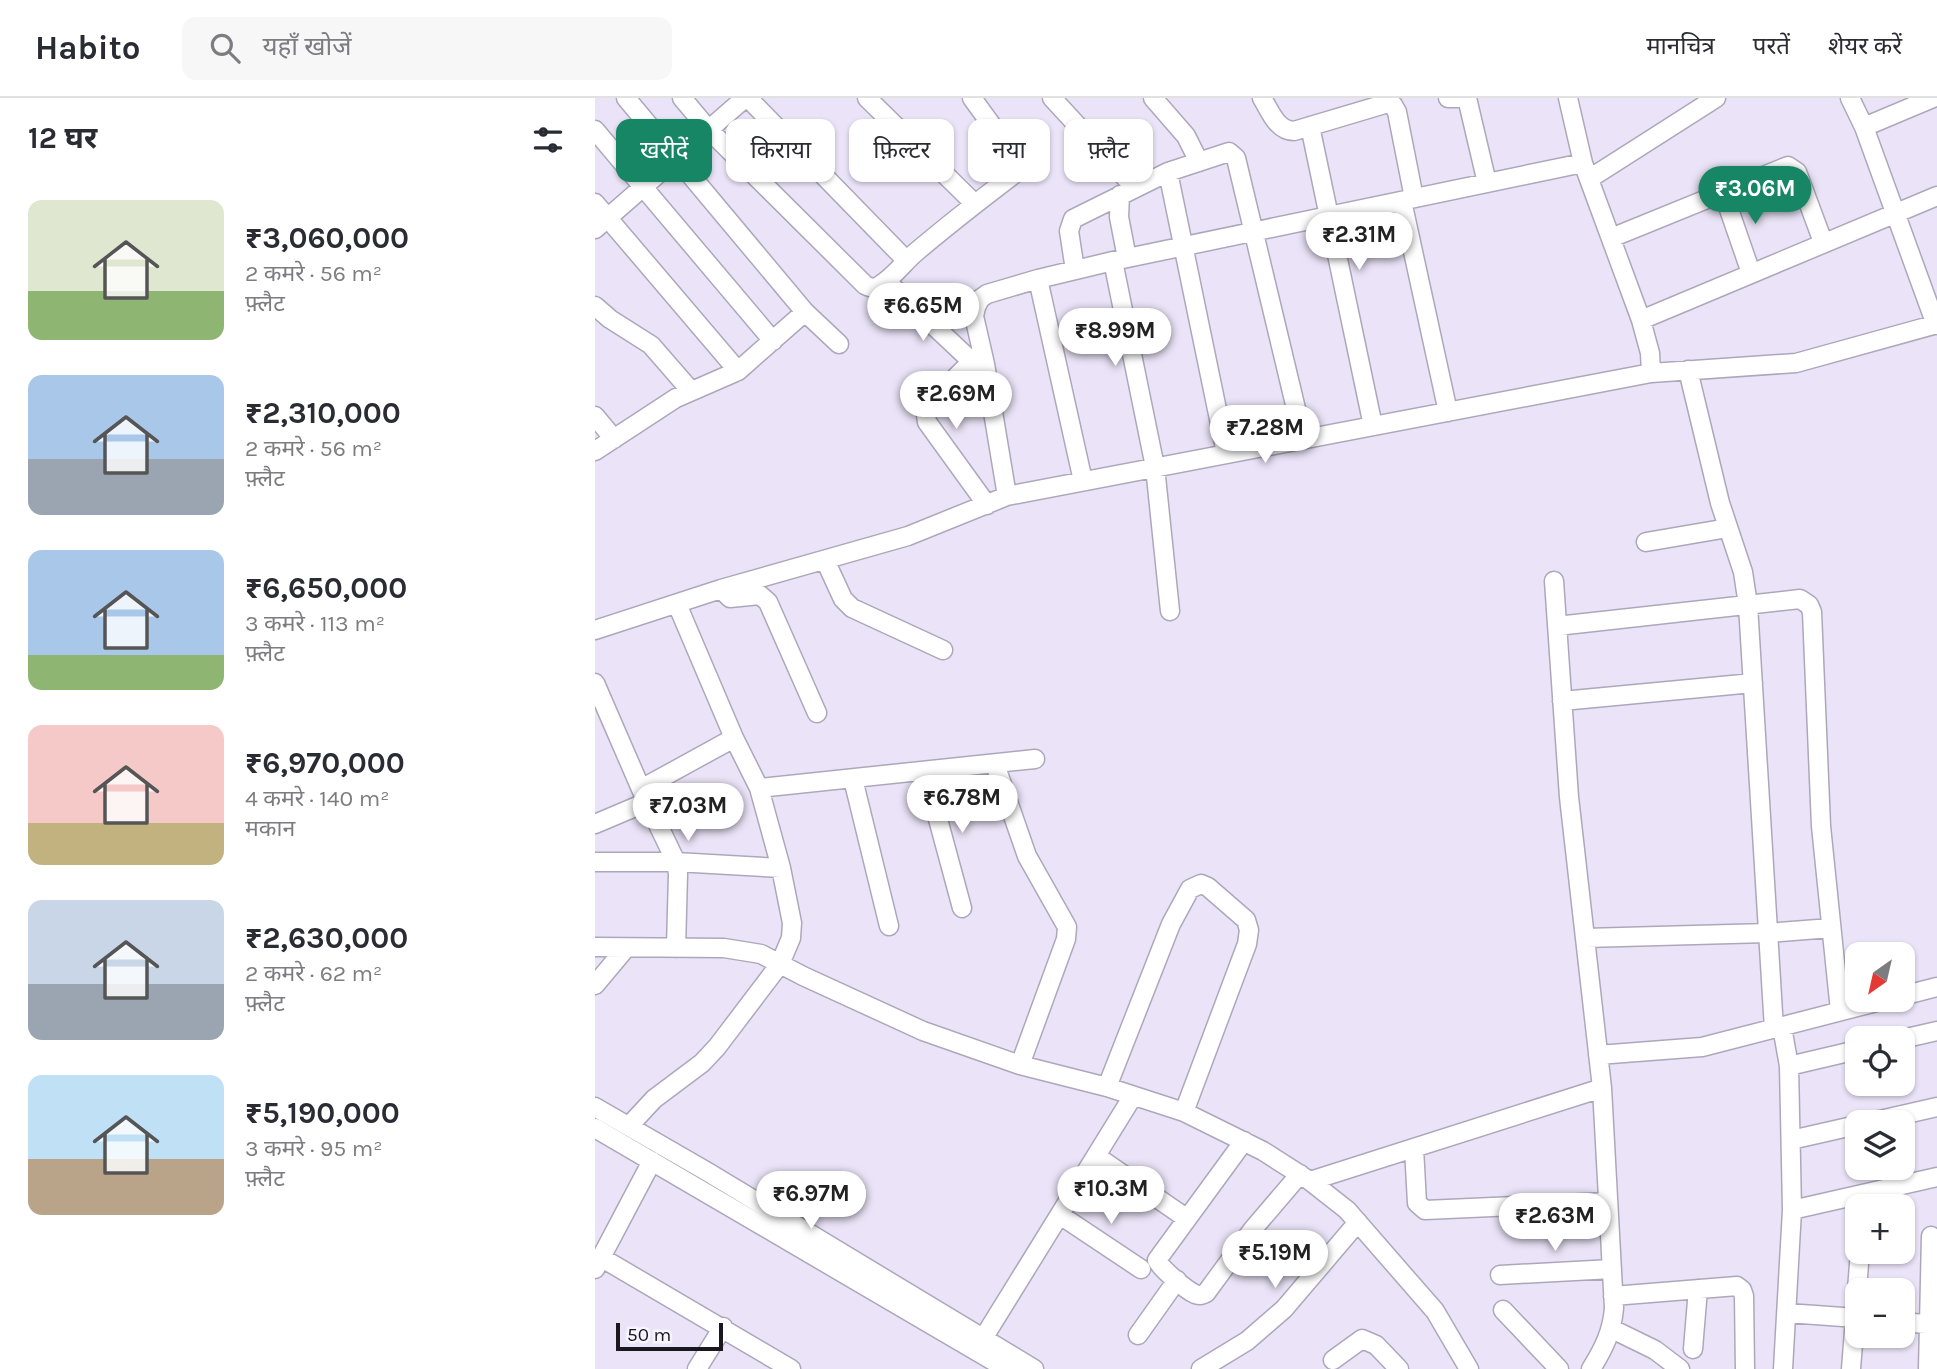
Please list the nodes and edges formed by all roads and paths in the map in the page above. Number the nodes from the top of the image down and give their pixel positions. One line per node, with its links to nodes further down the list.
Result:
1 (626, 98): 17 (street)
2 (682, 98): 18 (street)
3 (746, 98): 20 (street); 45 (street)
4 (867, 98): 36 (street)
5 (972, 98): 36 (street)
6 (1052, 98): 31 (street)
7 (1153, 98): 24 (street)
8 (1262, 98): 19 (street)
9 (1448, 98): 10 (street)
10 (1458, 98)
11 (1467, 98): 29 (street)
12 (1568, 98): 25 (street)
13 (1716, 98): 16 (street)
14 (1850, 98): 21 (street)
15 (1933, 98): 21 (street)
16 (1696, 104): 25 (street)
17 (644, 119)
18 (700, 119)
19 (1310, 126): 34 (street); 38 (street)
20 (712, 127)
21 (1864, 127): 37 (street)
22 (595, 130): 30 (street)
23 (712, 133): 49 (street)
24 (1199, 162): 26 (street); 40 (street)
25 (1586, 171): 29 (street); 41 (street)
26 (1168, 172): 31 (street); 43 (street)
27 (649, 182): 30 (street)
28 (697, 182): 51 (street)
29 (1487, 183): 34 (street)
30 (643, 187): 39 (street); 54 (street)
31 (1127, 191): 44 (street); 46 (street)
32 (1723, 192): 41 (street); 42 (street); 47 (street)
33 (1937, 196): 37 (street)
34 (1408, 199): 38 (street); 61 (street)
35 (595, 203): 39 (street)
36 (975, 204): 45 (street)
37 (1896, 212): 42 (street); 53 (street)
38 (1327, 215): 40 (street); 63 (street)
39 (601, 223): 57 (street)
40 (1253, 231): 43 (street); 64 (street)
41 (1611, 237): 52 (street)
42 (1823, 242): 47 (street)
43 (1184, 246): 44 (street); 67 (street)
44 (1120, 259): 46 (street); 68 (street)
45 (906, 260): 49 (street)
46 (1075, 271): 48 (street)
47 (1751, 273): 52 (street)
48 (1038, 279): 56 (street); 69 (street)
49 (885, 281): 56 (street)
50 (595, 306): 60 (street)
51 (804, 312): 54 (street); 55 (street)
52 (1641, 320): 59 (street)
53 (1937, 325): 58 (street)
54 (773, 341): 57 (street)
55 (839, 344)
56 (979, 362): 70 (street); 71 (street)
57 (738, 370): 60 (street)
58 (1688, 370): 59 (street); 72 (street)
59 (1651, 373): 61 (street)
60 (691, 391): 65 (street)
61 (1448, 412): 63 (street)
62 (595, 416): 65 (street)
63 (1373, 426): 64 (street)
64 (1303, 438): 67 (street)
65 (614, 439): 66 (street)
66 (595, 451)
67 (1226, 453): 68 (street)
68 (1156, 467): 69 (street); 79 (street)
69 (1083, 481): 70 (street)
70 (1007, 496): 71 (street)
71 (987, 505): 74 (street)
72 (1728, 528): 73 (street); 78 (street)
73 (1646, 542)
74 (825, 560): 76 (street); 82 (street)
75 (1554, 581): 80 (street)
76 (721, 589): 77 (street); 86 (street)
77 (677, 604): 81 (street); 87 (street)
78 (1748, 606): 80 (street); 84 (street); 100 (street)
79 (1170, 611)
80 (1557, 626): 85 (street)
81 (595, 630)
82 (943, 650)
83 (595, 683): 93 (street)
84 (1753, 683): 85 (street); 101 (street)
85 (1562, 701): 102 (street)
86 (817, 713)
87 (734, 738): 92 (street); 93 (street)
88 (1035, 759): 89 (street)
89 (995, 764): 90 (street); 117 (street)
90 (925, 771): 91 (street); 98 (street)
91 (853, 779): 92 (street); 99 (street)
92 (759, 788): 97 (street)
93 (644, 795): 94 (street); 96 (street)
94 (595, 824)
95 (595, 862): 96 (street)
96 (676, 862): 97 (street); 105 (street)
97 (781, 867): 106 (street)
98 (962, 908)
99 (889, 926)
100 (1831, 928): 101 (street); 111 (street)
101 (1767, 933): 102 (street); 112 (street)
102 (1585, 938): 116 (street)
103 (595, 947): 104 (street)
104 (626, 948): 105 (street); 107 (street)
105 (676, 948): 106 (street)
106 (780, 964): 117 (street); 126 (street)
107 (595, 985)
108 (1937, 987): 109 (street)
109 (1915, 993)
110 (1845, 1010): 111 (street)
111 (1840, 1011): 112 (street)
112 (1778, 1028): 116 (street); 118 (street)
113 (1937, 1031): 114 (street)
114 (1915, 1036)
115 (1845, 1053): 118 (street)
116 (1598, 1055): 120 (street)
117 (1020, 1065): 119 (street)
118 (1789, 1066): 129 (street)
119 (1107, 1087): 121 (street); 124 (street)
120 (1602, 1088): 131 (street); 136 (street)
121 (1133, 1096): 124 (street); 132 (street)
122 (595, 1107): 126 (street)
123 (1937, 1107): 125 (street)
124 (1184, 1112): 130 (street)
125 (1915, 1112)
126 (629, 1126): 157 (street)
127 (595, 1128): 133 (street)
128 (1845, 1128): 129 (street)
129 (1791, 1140): 137 (street)
130 (1244, 1141): 134 (street); 139 (street)
131 (1415, 1148): 134 (street); 136 (street)
132 (1096, 1156): 138 (street); 139 (street)
133 (652, 1161): 142 (street); 163 (street)
134 (1305, 1177): 140 (street); 146 (street)
135 (1937, 1177): 137 (street)
136 (1608, 1202): 144 (street)
137 (1792, 1210): 150 (street)
138 (1060, 1215): 143 (street); 157 (street)
139 (1186, 1218): 146 (street)
140 (1358, 1222): 165 (street); 167 (street)
141 (1931, 1236): 153 (street)
142 (598, 1263): 154 (street)
143 (1140, 1269)
144 (1612, 1269): 145 (street); 148 (street)
145 (1500, 1275)
146 (1177, 1280): 156 (street)
147 (1698, 1289): 148 (street); 159 (street); 171 (street)
148 (1613, 1296): 155 (street)
149 (1503, 1310): 168 (street)
150 (1787, 1313): 151 (street); 172 (street)
151 (1845, 1317)
152 (1915, 1323): 153 (street)
153 (1933, 1324): 174 (street)
154 (723, 1327): 161 (street); 162 (street)
155 (1612, 1329): 169 (street); 170 (street)
156 (1137, 1335)
157 (984, 1337): 164 (street)
158 (1853, 1348): 173 (street)
159 (1693, 1349)
160 (1333, 1360): 166 (street)
161 (697, 1369)
162 (791, 1369)
163 (1007, 1369)
164 (1034, 1369)
165 (1201, 1369)
166 (1399, 1369)
167 (1469, 1369)
168 (1559, 1369)
169 (1591, 1369)
170 (1680, 1369)
171 (1745, 1369)
172 (1783, 1369)
173 (1851, 1369)
174 (1928, 1369)

